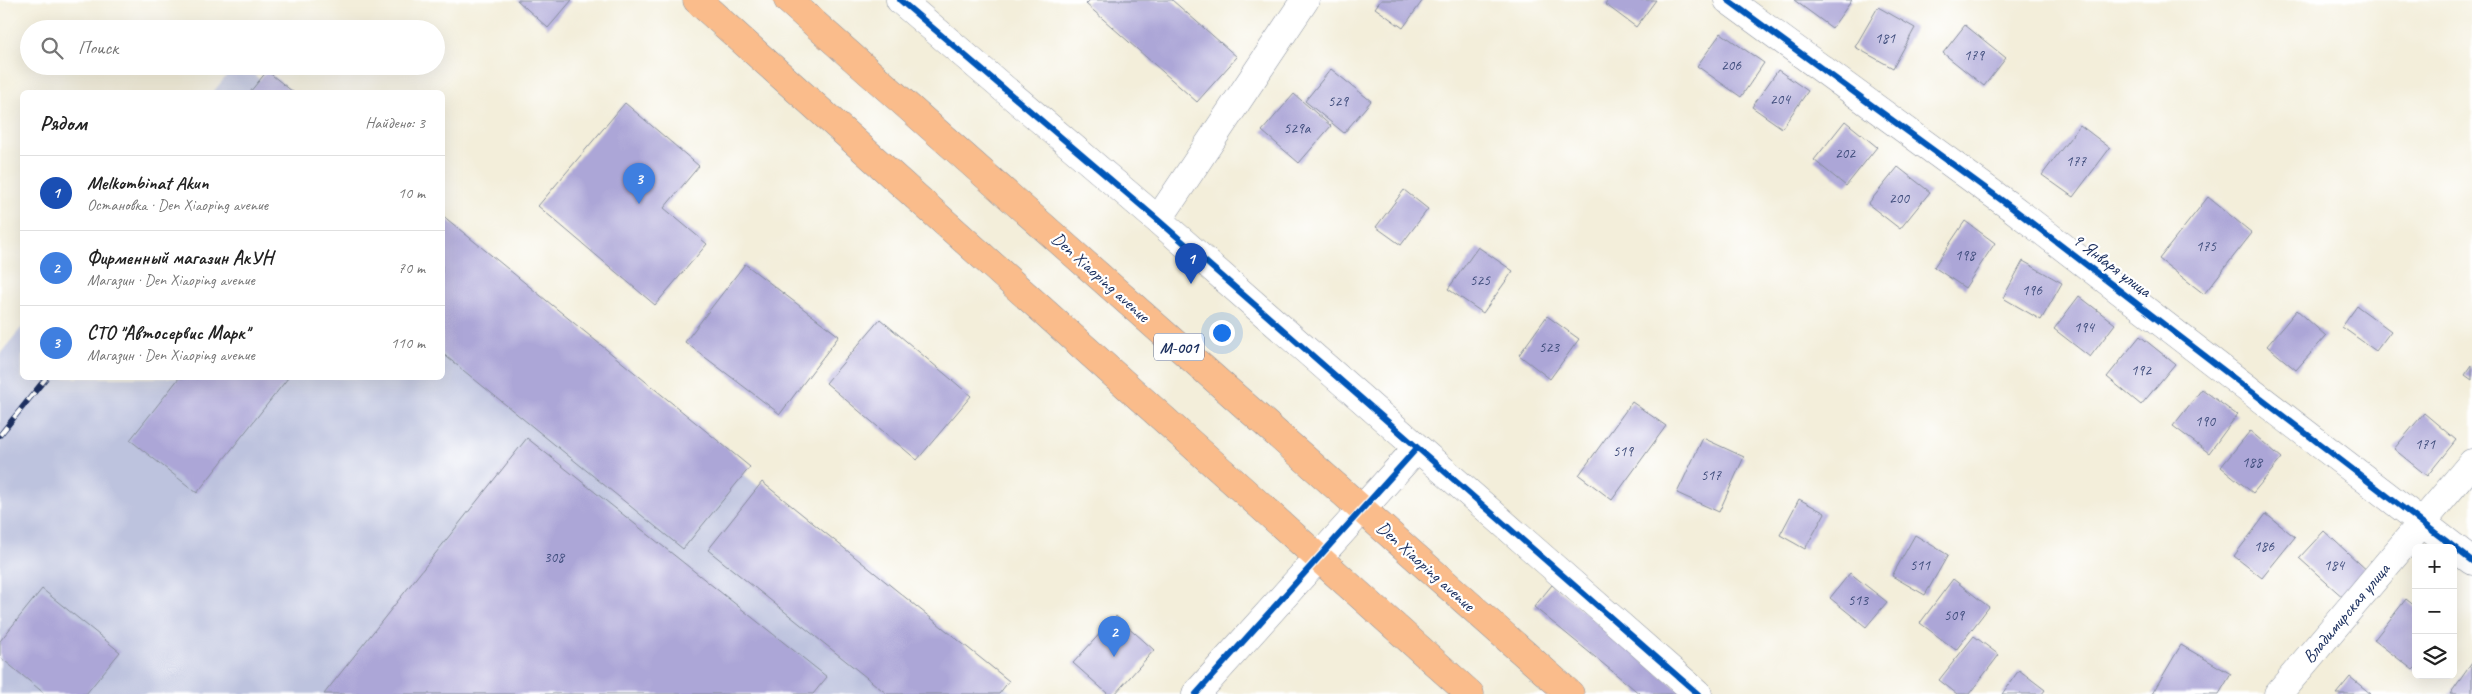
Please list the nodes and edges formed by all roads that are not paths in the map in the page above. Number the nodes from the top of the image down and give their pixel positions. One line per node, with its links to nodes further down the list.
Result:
1 (697, 0): 11 (main road)
2 (788, 0): 9 (main road, Den Xiaoping avenue / M-001)
3 (900, 0): 6 (street)
4 (1305, 0): 6 (street)
5 (1728, 0): 10 (street, 9 Января улица)
6 (1158, 220): 7 (street)
7 (1416, 448): 9 (street); 16 (street)
8 (2472, 463): 10 (street, Владимирская улица)
9 (1361, 508): 11 (street); 15 (main road, Den Xiaoping avenue / M-001)
10 (2423, 522): 12 (street, 9 Января улица); 17 (street, Владимирская улица)
11 (1318, 557): 13 (street); 14 (main road)
12 (2472, 561)
13 (1196, 694)
14 (1470, 694)
15 (1570, 694)
16 (1698, 694)
17 (2278, 694)

